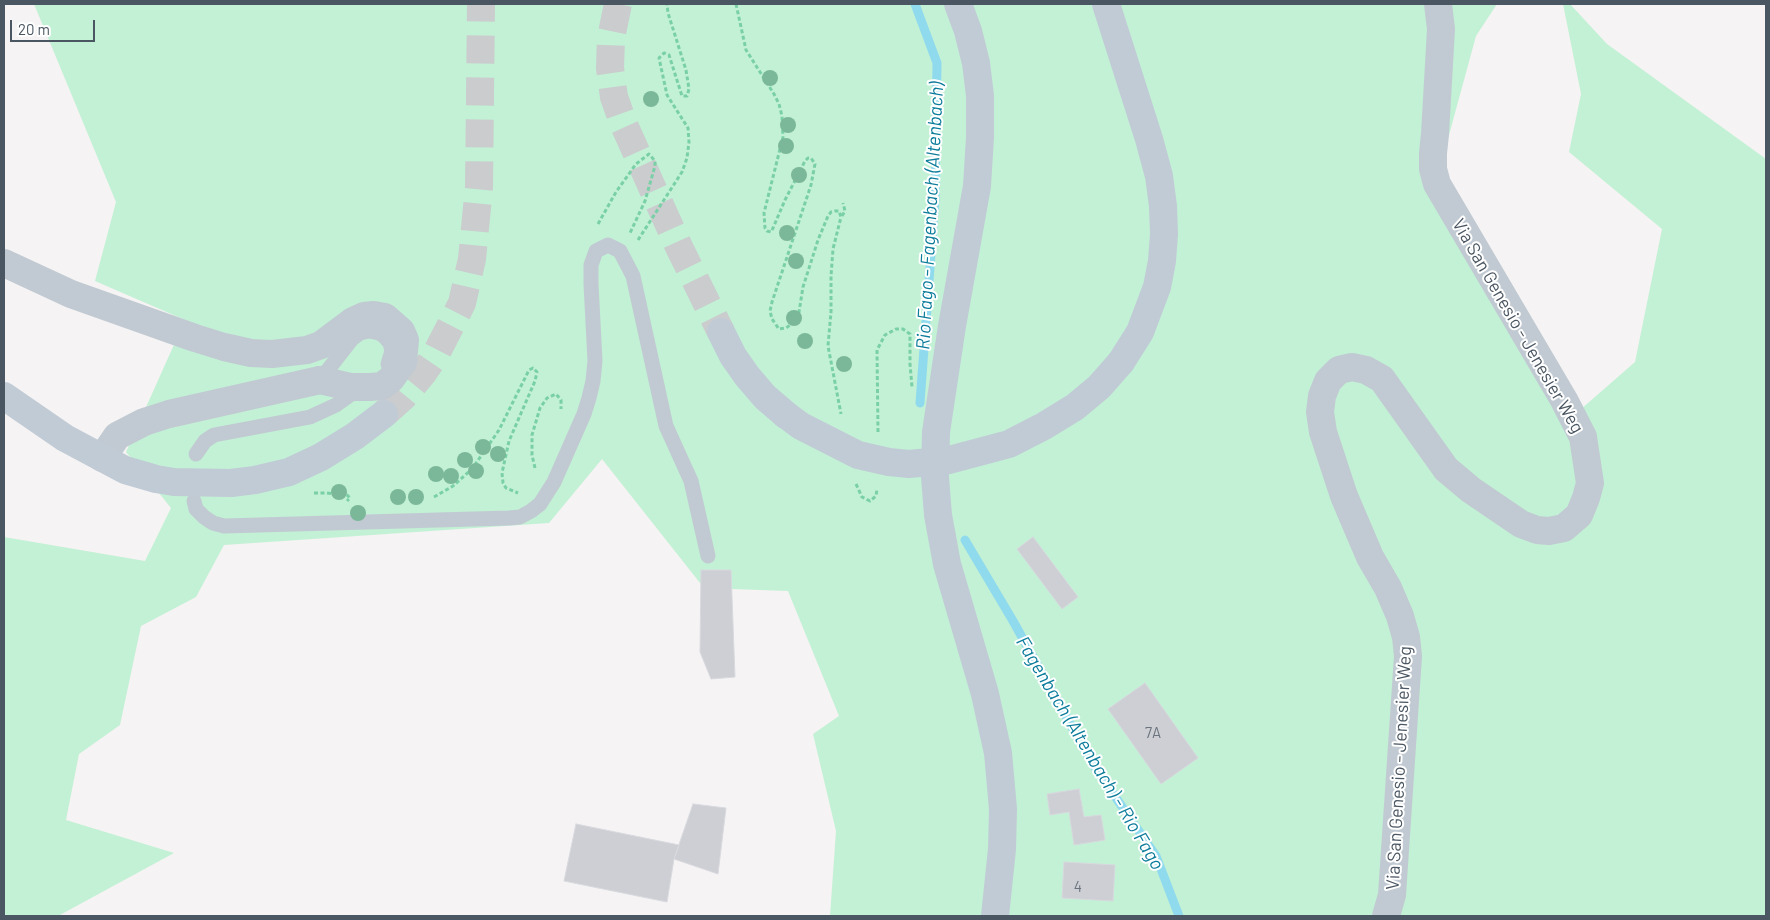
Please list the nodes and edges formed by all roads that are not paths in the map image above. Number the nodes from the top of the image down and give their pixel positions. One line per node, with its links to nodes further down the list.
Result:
1 (958, 4): 13 (main road)
2 (1106, 4): 5 (main road, bridge)
3 (1438, 4): 14 (street, Via San Genesio - Jenesier Weg)
4 (4, 264): 6 (street, bridge)
5 (721, 332)
6 (320, 380): 9 (lane); 10 (street)
7 (4, 396): 10 (main road)
8 (384, 414): 10 (main road)
9 (196, 454)
10 (102, 458)
11 (194, 501): 12 (lane)
12 (708, 556)
13 (995, 916)
14 (1386, 916)

